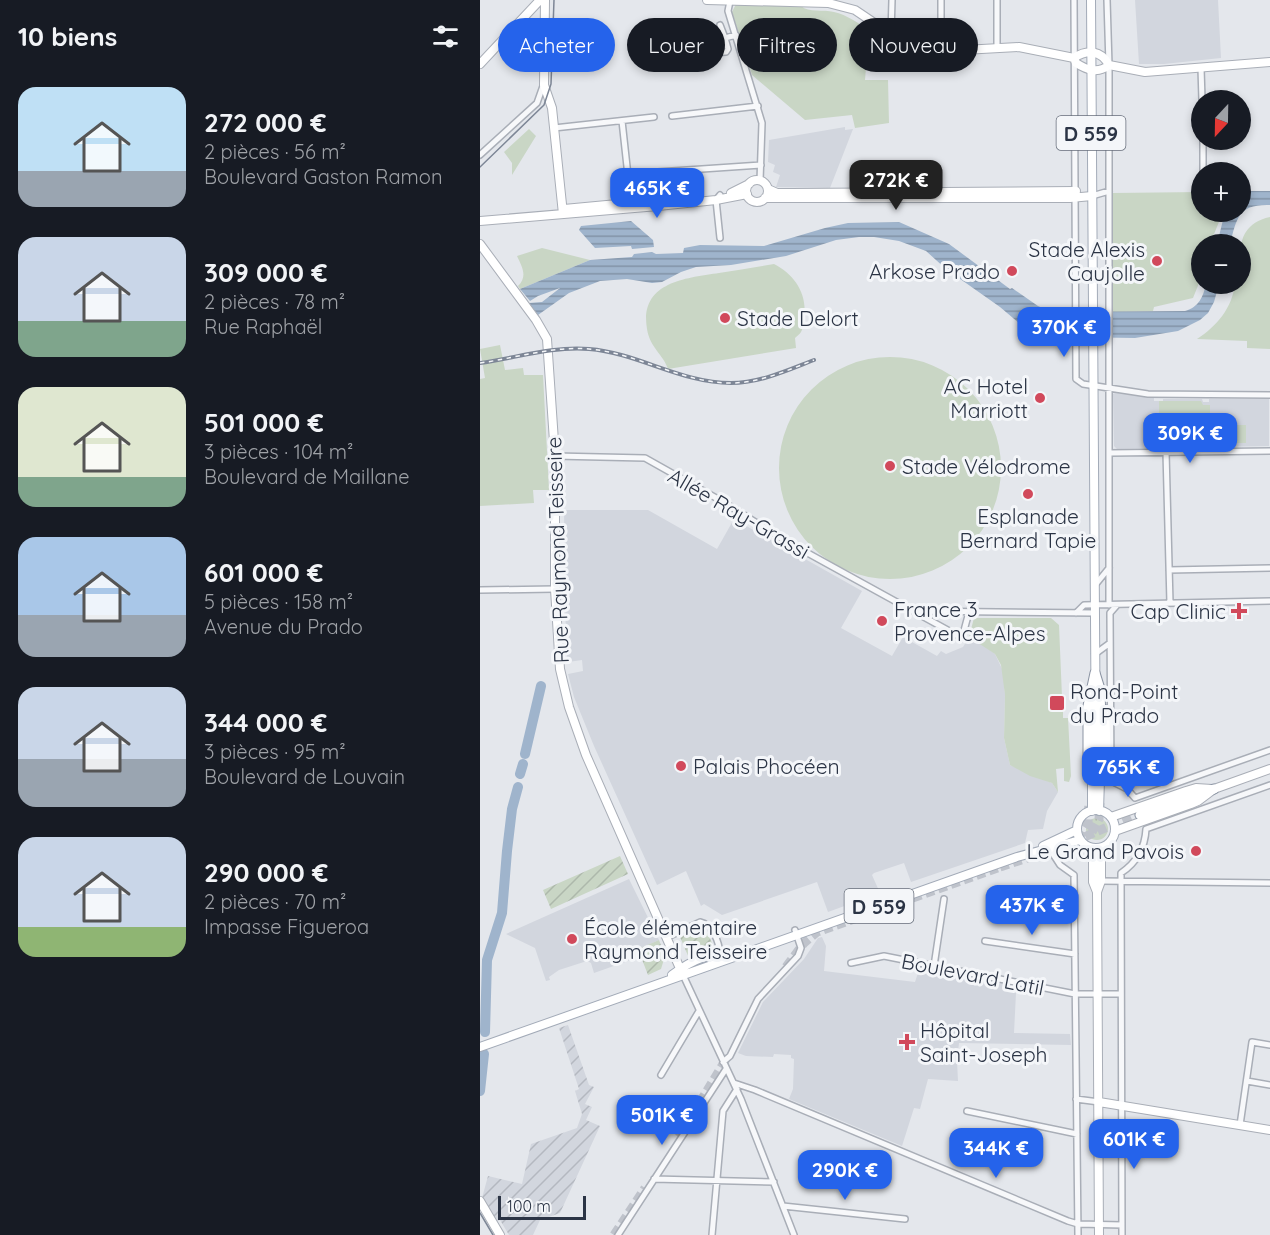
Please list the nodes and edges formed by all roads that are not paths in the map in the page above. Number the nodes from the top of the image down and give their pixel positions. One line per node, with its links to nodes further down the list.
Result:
1 (540, 0): 24 (street)
2 (545, 0): 28 (street)
3 (707, 0): 9 (street)
4 (892, 0): 14 (street)
5 (941, 0): 15 (street)
6 (997, 0): 18 (street)
7 (1074, 0): 22 (street)
8 (1090, 0): 21 (main road, D 559)
9 (730, 1): 10 (street); 16 (street)
10 (745, 1): 12 (street)
11 (1106, 1): 25 (street)
12 (846, 3): 13 (street)
13 (868, 18)
14 (891, 18)
15 (941, 18)
16 (735, 35): 17 (street); 30 (street)
17 (725, 38): 20 (street)
18 (997, 47): 19 (street); 22 (street)
19 (978, 48)
20 (725, 52)
21 (1091, 52): 22 (street); 25 (street); 27 (main road, D 559)
22 (1074, 58): 27 (street); 43 (street)
23 (1270, 62): 26 (street)
24 (480, 64)
25 (1109, 65): 26 (street); 27 (street); 41 (street)
26 (1201, 68): 29 (street)
27 (1091, 70): 44 (main road, D 559)
28 (544, 85): 34 (street); 35 (street)
29 (1202, 90)
30 (758, 106): 31 (street); 36 (street)
31 (672, 116)
32 (654, 117): 33 (street)
33 (622, 121): 34 (street); 37 (street)
34 (554, 129): 48 (street)
35 (480, 155)
36 (761, 165): 37 (street); 38 (street)
37 (628, 174): 47 (street)
38 (760, 181): 39 (street); 40 (street)
39 (749, 184): 42 (street); 45 (street)
40 (768, 189): 43 (street); 46 (street)
41 (1109, 191): 44 (street); 55 (street)
42 (747, 194): 45 (street); 46 (street)
43 (1076, 194): 44 (street); 46 (street); 54 (street)
44 (1092, 196): 54 (main road, D 559)
45 (718, 197): 47 (street); 48 (street); 50 (street)
46 (765, 198)
47 (631, 202): 48 (street)
48 (563, 212): 49 (street)
49 (480, 221)
50 (720, 238)
51 (480, 244): 53 (street)
52 (480, 253): 53 (street)
53 (510, 286): 60 (street, Rue Raymond Teisseire)
54 (1093, 385): 55 (street); 61 (main road, D 559)
55 (1110, 386): 56 (street); 59 (street)
56 (1270, 395)
57 (1270, 451): 58 (street)
58 (1166, 452): 59 (street); 65 (street)
59 (1110, 453): 62 (street)
60 (555, 456): 67 (street, Rue Raymond Teisseire); 74 (street, Allée Ray-Grassi)
61 (1094, 510): 62 (street); 66 (main road, D 559)
62 (1109, 510): 63 (street)
63 (1109, 567): 66 (street); 71 (street)
64 (1270, 567): 65 (street)
65 (1169, 570): 70 (street)
66 (1095, 585): 73 (main road, D 559)
67 (555, 589): 68 (street); 102 (street, Rue Raymond Teisseire)
68 (480, 590)
69 (1270, 601): 70 (street)
70 (1170, 603): 72 (street)
71 (1109, 605): 72 (street); 73 (street)
72 (1117, 605): 76 (street)
73 (1095, 609): 75 (street, Allée Ray-Grassi); 77 (main road, D 559)
74 (912, 610): 75 (street, Allée Ray-Grassi); 75 (street, Allée Ray-Grassi)
75 (969, 612)
76 (1110, 643): 77 (street); 84 (street)
77 (1095, 654): 78 (main road, D 559)
78 (1095, 673): 80 (highway); 81 (highway); 87 (main road)
79 (1270, 750): 84 (street)
80 (1102, 758)
81 (1088, 759)
82 (1270, 769): 85 (street)
83 (1270, 784): 97 (street)
84 (1170, 785): 86 (street)
85 (1214, 789): 86 (street); 88 (highway); 91 (street)
86 (1173, 796): 89 (street)
87 (1096, 811): 89 (main road); 90 (main road)
88 (1139, 814)
89 (1111, 817): 91 (main road)
90 (1077, 830): 92 (main road); 95 (main road, D 559)
91 (1115, 831): 94 (main road)
92 (1080, 840): 93 (main road, D 559); 94 (main road)
93 (1049, 848): 95 (main road, D 559); 106 (street)
94 (1097, 848): 96 (street); 99 (street)
95 (1036, 851): 101 (main road, D 559)
96 (1101, 881): 97 (street); 99 (street)
97 (1120, 882): 98 (street); 112 (street)
98 (1270, 883)
99 (1097, 892): 113 (street)
100 (944, 899): 108 (street)
101 (796, 932): 105 (main road, D 559); 117 (street)
102 (668, 937): 104 (street); 110 (street, Rue Raymond Teisseire)
103 (985, 941): 106 (street)
104 (720, 953): 105 (main road, D 559); 109 (street); 110 (main road, D 559)
105 (741, 954): 109 (main road, D 559)
106 (1075, 954): 111 (street)
107 (851, 963): 108 (street, Boulevard Latil)
108 (934, 966): 111 (street, Boulevard Latil)
109 (696, 970): 110 (main road, D 559)
110 (682, 972): 114 (street); 116 (main road, D 559)
111 (1075, 994): 113 (street, Boulevard Latil); 123 (street)
112 (1120, 994): 113 (street, Boulevard Latil); 125 (street)
113 (1097, 995): 124 (street)
114 (699, 1011): 117 (street); 119 (street)
115 (1270, 1045): 120 (street)
116 (482, 1046)
117 (723, 1062): 118 (street)
118 (726, 1069): 122 (street); 130 (street)
119 (661, 1075)
120 (1247, 1081): 121 (street); 127 (street)
121 (1270, 1085)
122 (736, 1086): 131 (street); 132 (street); 136 (street)
123 (1076, 1099): 124 (street); 129 (street)
124 (1099, 1102): 125 (street); 137 (street)
125 (1122, 1104): 127 (street); 138 (street)
126 (967, 1111): 129 (street)
127 (1240, 1125): 128 (street)
128 (1270, 1130)
129 (1077, 1134): 136 (street)
130 (654, 1179): 131 (street); 140 (street)
131 (717, 1181): 132 (street); 141 (street)
132 (774, 1182): 134 (street)
133 (480, 1202): 139 (street)
134 (783, 1206): 135 (street); 142 (street)
135 (905, 1220)
136 (1078, 1224): 137 (street); 143 (street)
137 (1099, 1224): 138 (street); 144 (street)
138 (1122, 1225): 145 (street)
139 (500, 1235)
140 (618, 1235)
141 (712, 1235)
142 (794, 1235)
143 (1078, 1235)
144 (1099, 1235)
145 (1122, 1235)

